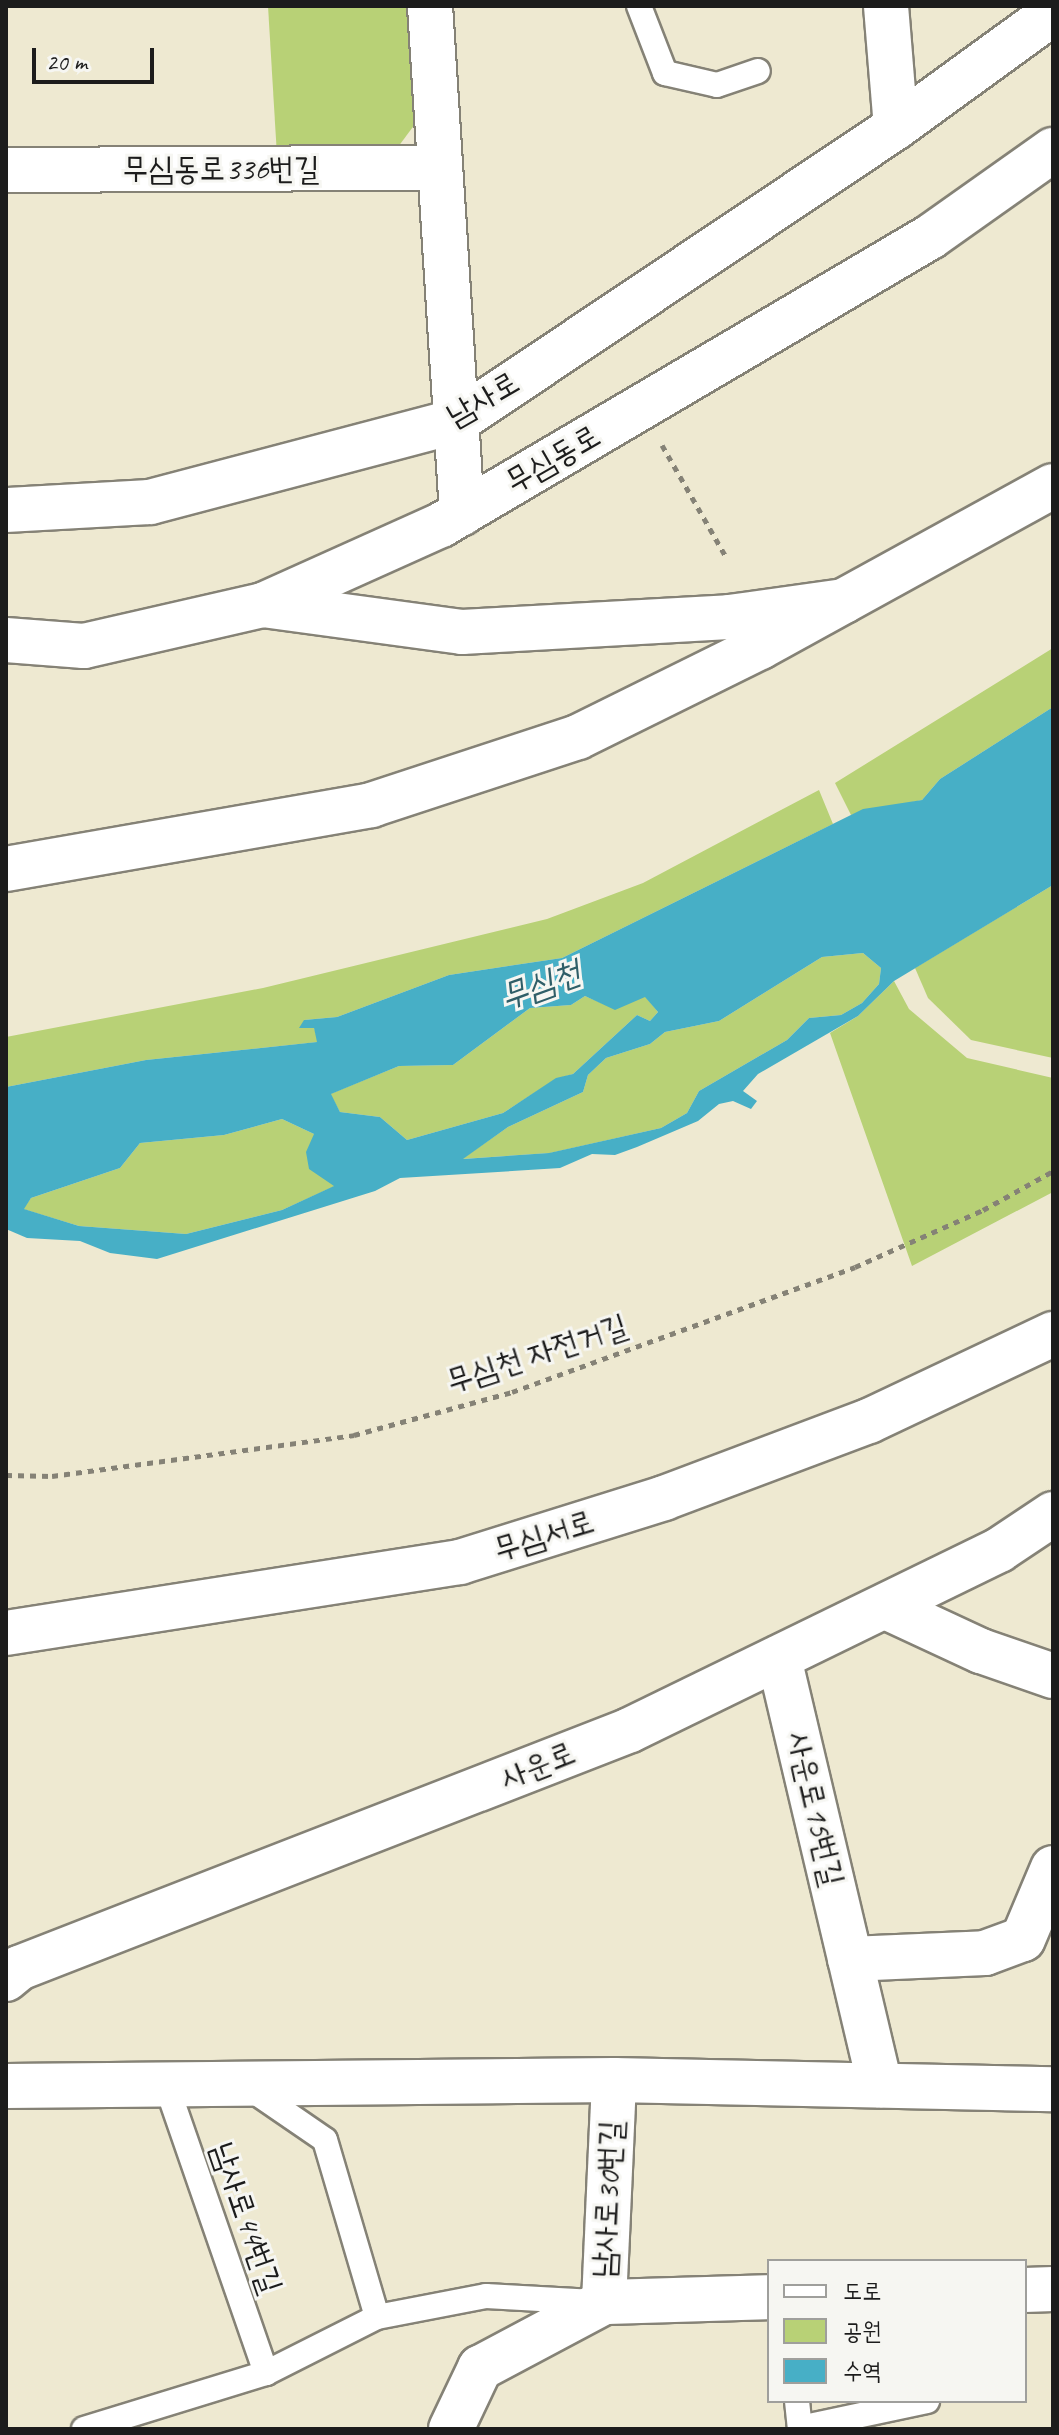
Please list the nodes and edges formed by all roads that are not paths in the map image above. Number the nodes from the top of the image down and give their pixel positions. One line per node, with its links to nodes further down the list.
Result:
1 (430, 6): 8 (street)
2 (639, 6): 5 (lane)
3 (886, 6): 6 (street)
4 (1053, 13): 6 (street, 남사로)
5 (758, 71)
6 (896, 127): 10 (street, 남사로)
7 (1053, 150): 13 (street, 무심동로)
8 (437, 168): 9 (street, 무심동로336번길); 10 (street)
9 (6, 170)
10 (457, 421): 12 (street, 남사로); 13 (street)
11 (1053, 486): 14 (street)
12 (6, 510)
13 (462, 513): 15 (street, 무심동로)
14 (844, 601): 15 (street); 17 (street)
15 (263, 605): 16 (street, 무심동로)
16 (6, 640)
17 (6, 869)
18 (1053, 1334): 21 (street, 무심서로)
19 (1053, 1514): 20 (street, 사운로)
20 (886, 1607): 22 (street, 사운로); 23 (street)
21 (6, 1633)
22 (779, 1658): 25 (street, 사운로15번길); 26 (street, 사운로)
23 (1053, 1676)
24 (1053, 1868): 25 (street)
25 (850, 1959): 30 (street, 사운로15번길)
26 (6, 1979)
27 (614, 2080): 28 (street); 30 (street); 36 (street, 남사로30번길)
28 (243, 2083): 29 (street); 37 (lane)
29 (166, 2084): 31 (street); 38 (lane, 남사로44번길)
30 (880, 2085): 32 (street)
31 (6, 2086)
32 (1053, 2089)
33 (1053, 2289): 34 (street)
34 (1027, 2290)
35 (767, 2297): 36 (street)
36 (604, 2302): 37 (lane); 42 (street, 남사로30번길)
37 (377, 2317): 38 (lane)
38 (266, 2373): 41 (lane)
39 (797, 2403): 40 (lane)
40 (918, 2403)
41 (84, 2429)
42 (451, 2429)

